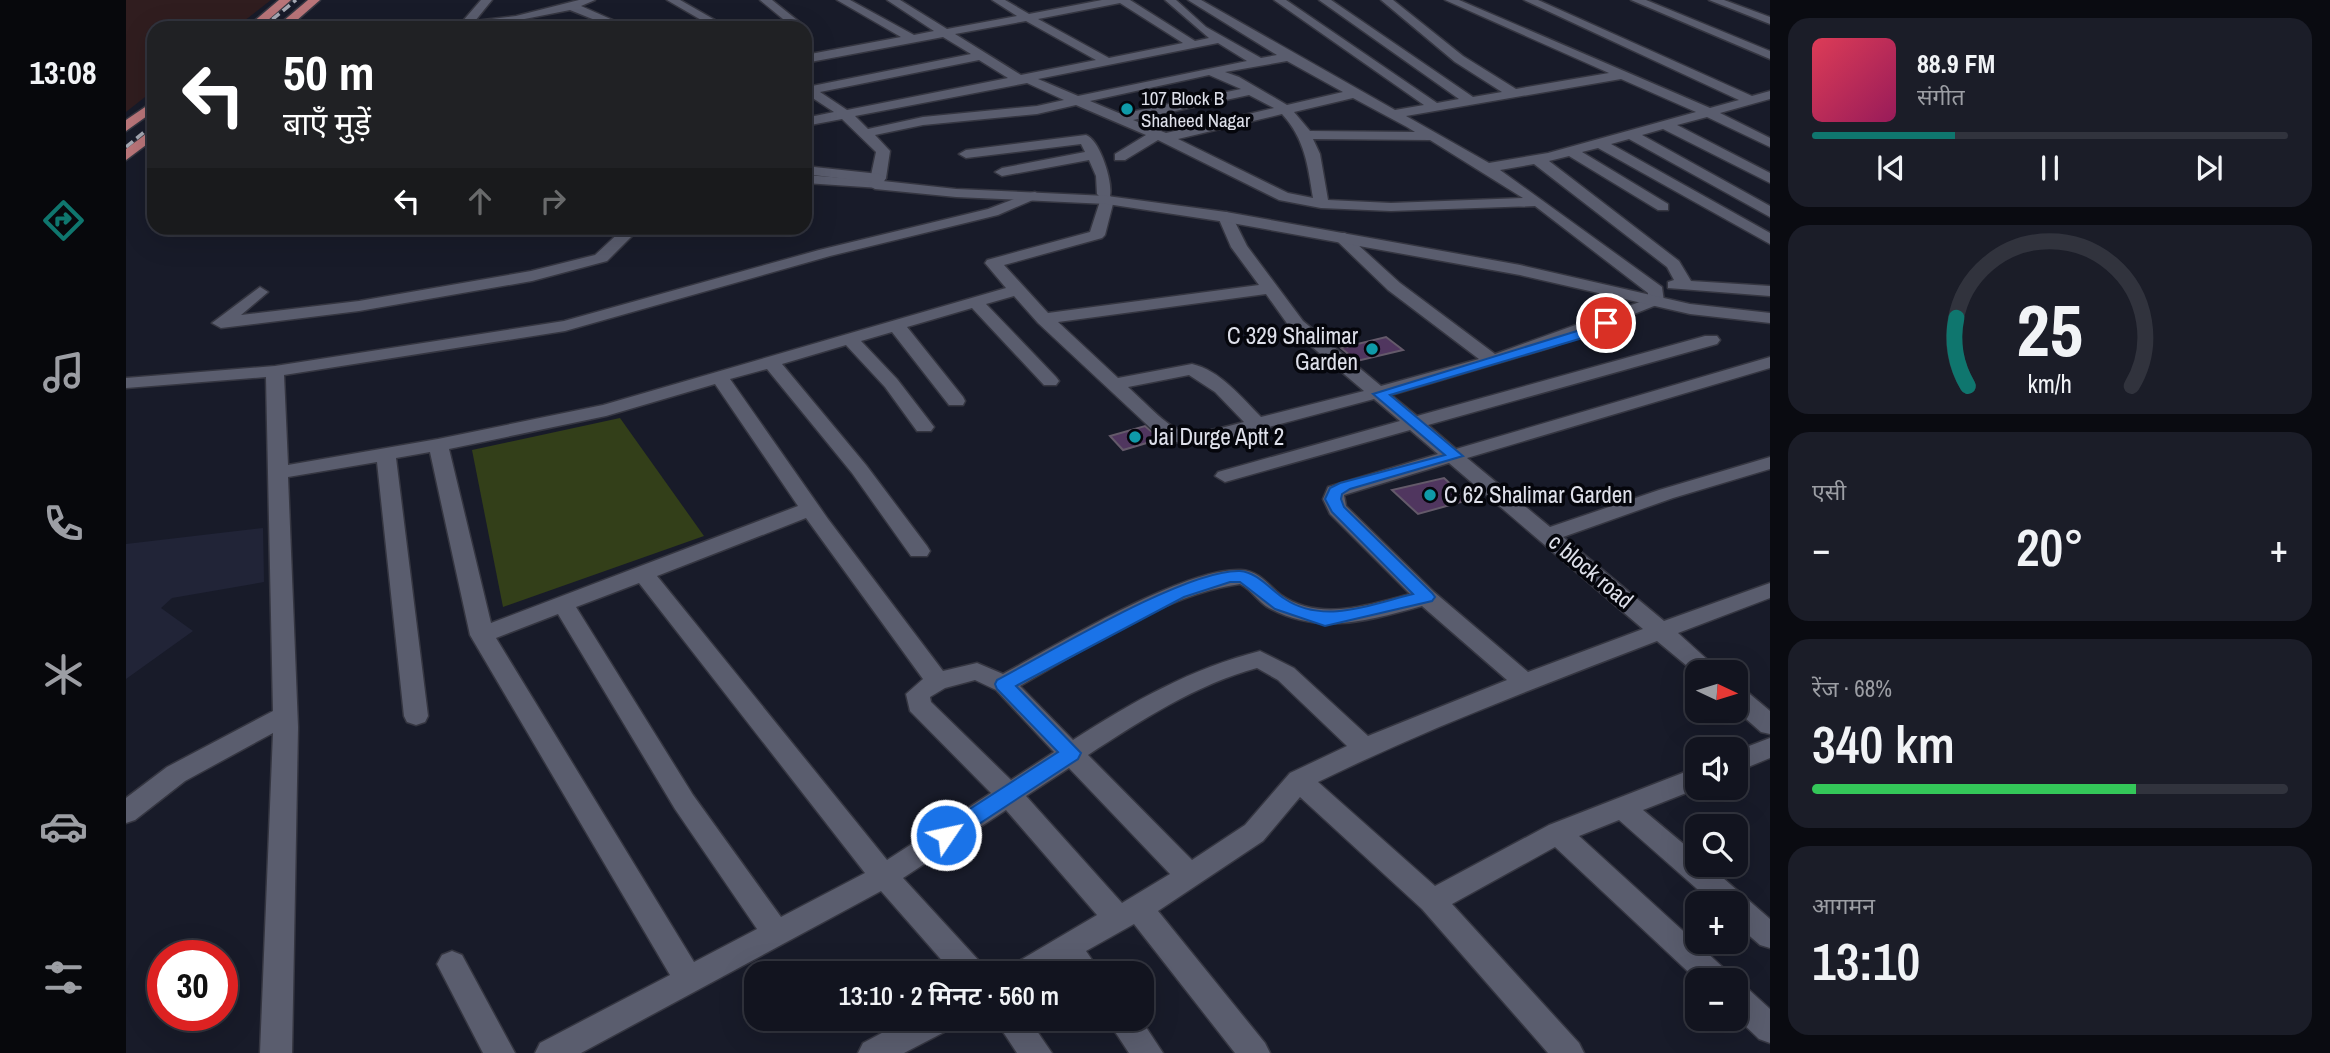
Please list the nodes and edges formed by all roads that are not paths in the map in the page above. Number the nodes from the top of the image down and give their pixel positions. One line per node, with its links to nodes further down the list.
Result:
1 (286, 0): 24 (highway)
2 (315, 0): 25 (highway)
3 (487, 0): 26 (street)
4 (590, 0): 21 (street)
5 (672, 0): 29 (street)
6 (765, 0): 30 (street)
7 (892, 0): 32 (street)
8 (997, 0): 23 (street)
9 (1050, 0): 22 (street)
10 (1121, 0): 22 (street); 35 (street)
11 (1170, 0): 34 (street)
12 (1194, 0): 38 (street)
13 (1279, 0): 54 (street)
14 (1324, 0): 53 (street)
15 (1387, 0): 49 (street)
16 (1450, 0): 43 (street)
17 (1529, 0): 51 (street)
18 (1636, 0): 36 (street)
19 (1714, 0): 31 (street)
20 (842, 1): 33 (street)
21 (572, 7): 27 (street); 28 (street)
22 (1068, 9): 23 (street)
23 (1026, 17): 32 (street); 41 (street)
24 (260, 21)
25 (289, 21)
26 (469, 21)
27 (517, 21)
28 (604, 21)
29 (710, 21)
30 (791, 21)
31 (1770, 21)
32 (943, 33): 33 (street); 37 (street)
33 (913, 38): 39 (street)
34 (1222, 39): 35 (street); 40 (street)
35 (1195, 45): 41 (street)
36 (1770, 55)
37 (980, 56): 44 (street); 45 (street)
38 (1288, 57): 40 (street); 48 (street)
39 (812, 58)
40 (1258, 62): 42 (street)
41 (1109, 63): 44 (street)
42 (1207, 71): 46 (street); 52 (street)
43 (1621, 75): 49 (street); 58 (street)
44 (1025, 81): 52 (street); 59 (street)
45 (812, 88)
46 (1249, 91): 55 (street); 61 (street)
47 (812, 92): 59 (street)
48 (1357, 93): 55 (street); 60 (street)
49 (1513, 93): 53 (street)
50 (1770, 95): 51 (street)
51 (1747, 99): 56 (street); 58 (street)
52 (1074, 101): 61 (street); 65 (street)
53 (1472, 102): 54 (street)
54 (1436, 108): 60 (street)
55 (1284, 109): 67 (street); 68 (street)
56 (1770, 109)
57 (147, 110): 64 (highway)
58 (1706, 111): 63 (street); 72 (street)
59 (845, 114): 62 (street); 65 (street)
60 (1396, 114): 69 (street)
61 (1115, 119): 68 (street)
62 (812, 121)
63 (1662, 123): 66 (street); 83 (street)
64 (126, 127)
65 (866, 133): 84 (street)
66 (1629, 133): 71 (street); 90 (street)
67 (1305, 135): 69 (street); 88 (street)
68 (1160, 136): 77 (street); 88 (street)
69 (1434, 136): 79 (street)
70 (147, 138): 76 (highway)
71 (1598, 142): 73 (street); 94 (street)
72 (1770, 143)
73 (1571, 150): 78 (street); 89 (street)
74 (966, 154): 75 (street)
75 (1094, 155): 81 (street); 86 (street)
76 (126, 156)
77 (1120, 157)
78 (1536, 159): 79 (street); 95 (street)
79 (1488, 168): 87 (street)
80 (812, 171): 84 (street)
81 (1002, 172)
82 (812, 179): 84 (street)
83 (1770, 179)
84 (877, 182): 85 (street)
85 (1035, 196): 86 (street); 110 (street)
86 (1105, 197): 91 (street); 97 (street)
87 (1535, 202): 88 (street); 100 (street)
88 (1321, 204)
89 (1663, 207)
90 (1770, 212)
91 (1226, 217): 93 (street); 96 (street, c block road)
92 (625, 235): 99 (street)
93 (1340, 236): 100 (street); 107 (street)
94 (1770, 239)
95 (1686, 286): 98 (street); 100 (street)
96 (1268, 289): 103 (street); 115 (street, c block road)
97 (1016, 290): 101 (street); 103 (street)
98 (1770, 291)
99 (260, 292)
100 (1653, 292): 102 (street); 107 (street)
101 (974, 301): 104 (street); 112 (street)
102 (1770, 318)
103 (1044, 319): 114 (street)
104 (896, 325): 105 (street); 116 (street)
105 (850, 339): 108 (street); 119 (street)
106 (1711, 340): 118 (street)
107 (1492, 360): 115 (street)
108 (771, 362): 111 (street); 128 (street)
109 (1770, 362): 122 (street)
110 (275, 371): 113 (street); 124 (street)
111 (719, 377): 120 (street); 126 (street)
112 (1049, 381)
113 (126, 383)
114 (1112, 384): 117 (street); 117 (street)
115 (1380, 394): 117 (street); 118 (street, c block road)
116 (956, 401)
117 (1257, 424)
118 (1417, 425): 122 (street, c block road); 125 (street)
119 (924, 427)
120 (438, 445): 121 (street); 134 (street)
121 (386, 454): 124 (street); 141 (street)
122 (1456, 456): 127 (street, c block road); 131 (street)
123 (1770, 463): 127 (street)
124 (278, 473): 140 (street)
125 (1225, 476)
126 (811, 509): 129 (street); 136 (street)
127 (1548, 535): 133 (street, c block road)
128 (919, 551)
129 (643, 573): 132 (street); 153 (street)
130 (1770, 590): 133 (street)
131 (1426, 597): 137 (street); 138 (street)
132 (563, 604): 134 (street); 159 (street)
133 (1661, 630): 135 (street, c block road); 137 (street)
134 (482, 635): 167 (street)
135 (1695, 660)
136 (937, 681): 138 (street); 149 (street)
137 (1525, 682): 143 (street)
138 (1004, 684): 145 (street)
139 (1748, 706): 142 (street)
140 (286, 715): 151 (street); 173 (street)
141 (416, 716)
142 (1770, 725)
143 (1365, 748): 145 (street); 147 (street)
144 (1770, 748): 146 (street)
145 (1071, 753): 149 (street); 154 (street)
146 (1748, 757)
147 (1299, 780): 154 (street); 156 (street)
148 (1685, 782): 150 (street)
149 (1008, 794): 153 (street); 157 (street)
150 (1622, 807): 152 (street); 155 (street)
151 (126, 813)
152 (1558, 833): 156 (street); 166 (street)
153 (884, 876): 159 (street); 162 (street)
154 (1191, 877): 157 (street)
155 (1718, 891)
156 (1432, 901): 180 (street)
157 (1128, 913): 161 (street); 179 (street)
158 (1748, 917): 160 (street)
159 (776, 933): 167 (street)
160 (1770, 936)
161 (1067, 948): 163 (street); 164 (street)
162 (961, 961)
163 (1045, 961)
164 (1077, 961)
165 (452, 964): 174 (street)
166 (1704, 968)
167 (690, 980): 175 (street)
168 (1748, 1009): 169 (street)
169 (1770, 1029)
170 (916, 1031): 176 (street)
171 (1019, 1031): 177 (street)
172 (1131, 1031): 178 (street)
173 (276, 1053)
174 (499, 1053)
175 (551, 1053)
176 (874, 1053)
177 (1036, 1053)
178 (1147, 1053)
179 (1254, 1053)
180 (1568, 1053)

